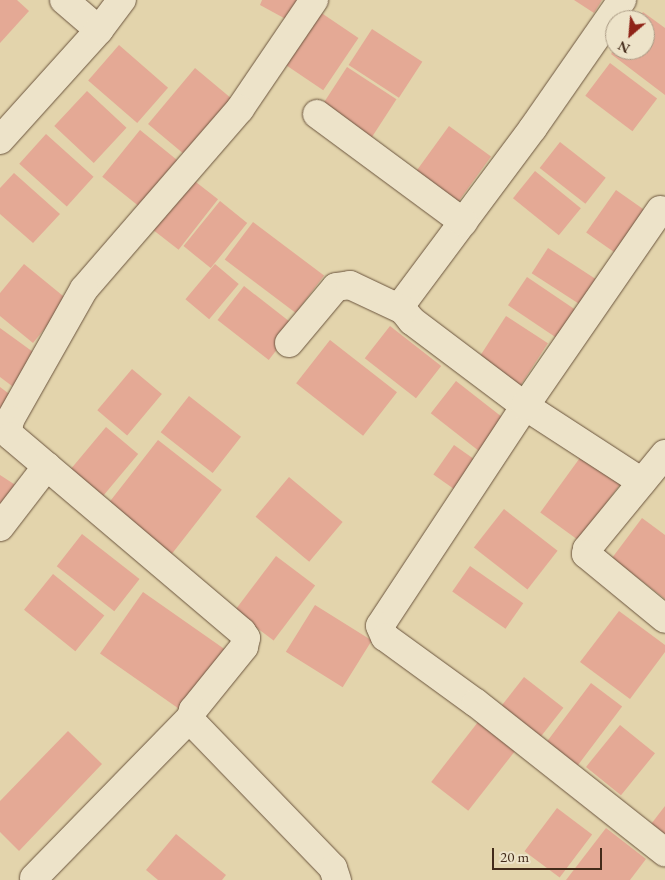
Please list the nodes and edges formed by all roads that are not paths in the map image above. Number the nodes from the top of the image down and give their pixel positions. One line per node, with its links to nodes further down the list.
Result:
1 (64, 0): 5 (street)
2 (122, 0): 5 (street)
3 (314, 0): 14 (street)
4 (622, 0): 9 (street)
5 (99, 30): 7 (street)
6 (317, 114): 9 (street)
7 (0, 140)
8 (660, 210): 12 (street)
9 (463, 222): 10 (street)
10 (403, 310): 11 (street); 12 (street)
11 (289, 343)
12 (525, 406): 15 (street); 19 (street)
13 (665, 454): 15 (street)
14 (47, 466): 16 (street); 18 (street)
15 (642, 482): 17 (street)
16 (0, 527)
17 (665, 619)
18 (191, 717): 20 (street); 21 (street)
19 (665, 852)
20 (34, 878)
21 (337, 880)

